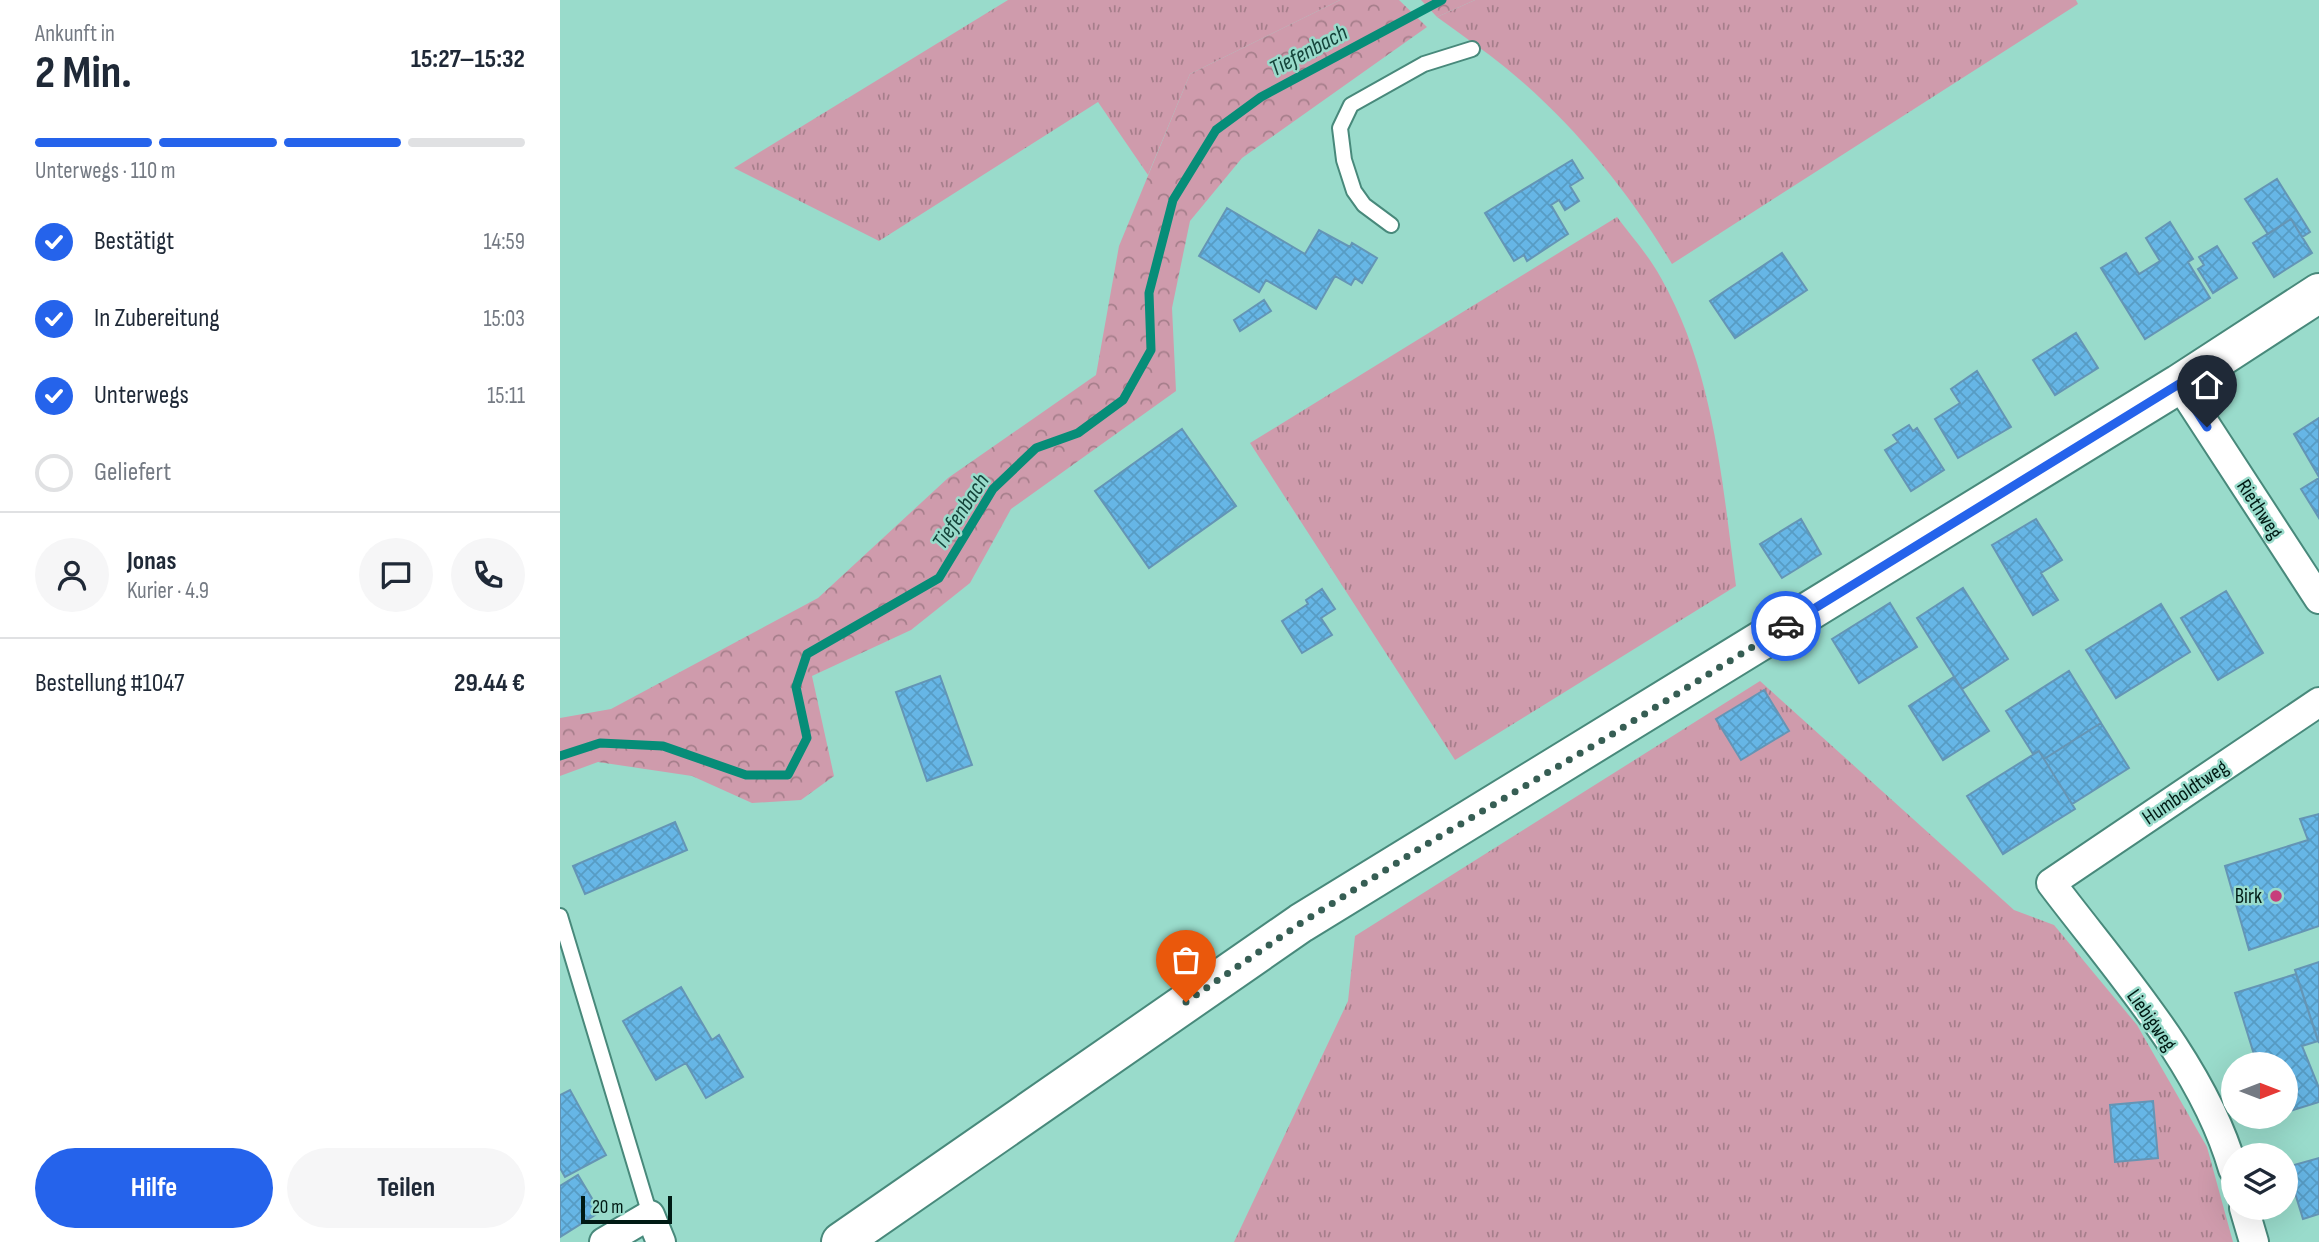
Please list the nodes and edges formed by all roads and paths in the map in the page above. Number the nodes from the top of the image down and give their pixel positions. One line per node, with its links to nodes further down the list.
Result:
1 (1472, 49): 2 (lane)
2 (1391, 225)
3 (2319, 293): 4 (street)
4 (2179, 384): 5 (street, Riethweg); 14 (street)
5 (2319, 599)
6 (2319, 702): 7 (street, Humboldtweg)
7 (2051, 883): 9 (street, Liebigweg)
8 (560, 916): 10 (lane)
9 (2224, 1143)
10 (650, 1215): 12 (street); 13 (street)
11 (2248, 1220): 15 (street)
12 (604, 1242)
13 (661, 1242)
14 (841, 1242)
15 (2254, 1242)

